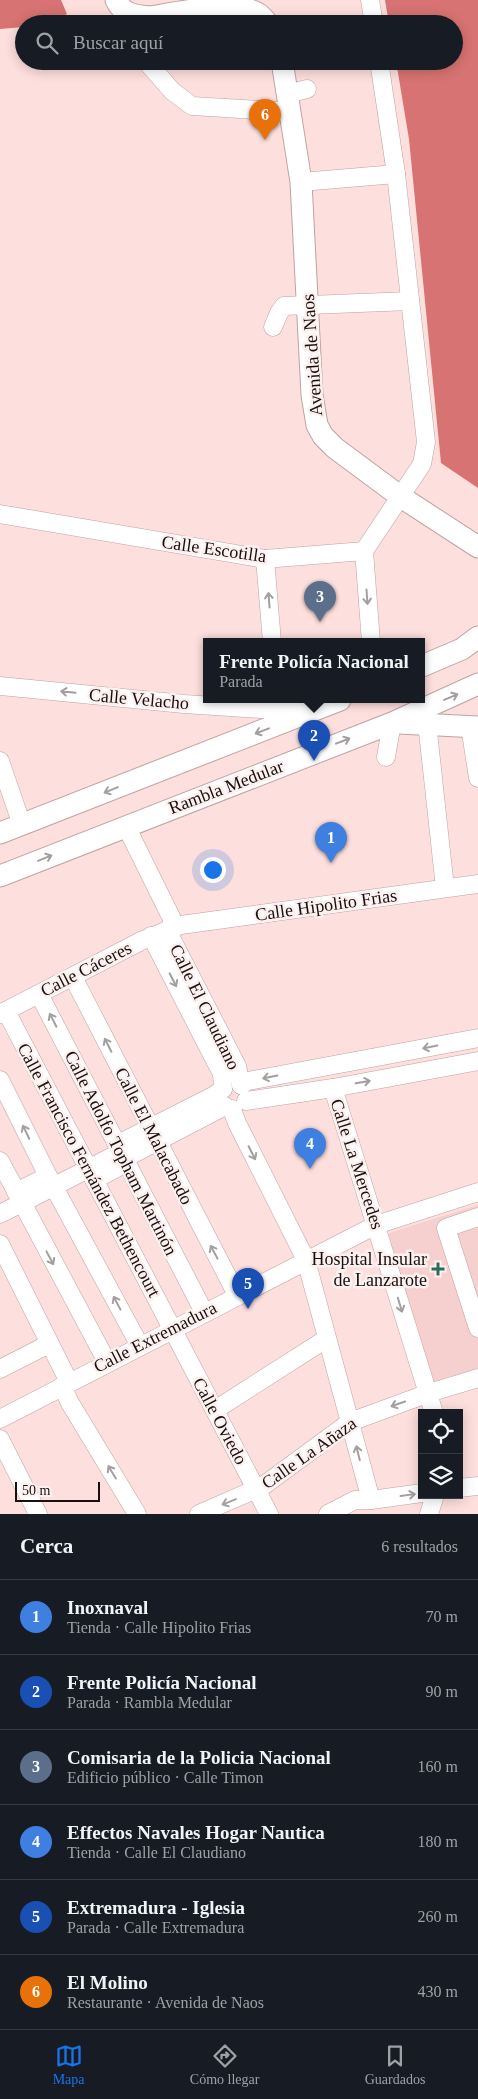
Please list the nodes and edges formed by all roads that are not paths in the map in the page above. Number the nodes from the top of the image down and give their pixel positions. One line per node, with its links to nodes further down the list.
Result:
1 (370, 0): 6 (street)
2 (123, 13): 3 (main road)
3 (136, 15)
4 (164, 15): 5 (main road)
5 (260, 15)
6 (372, 15)
7 (154, 70): 10 (street)
8 (285, 70): 10 (main road, Avenida de Naos)
9 (380, 70): 11 (street)
10 (295, 98): 12 (main road, Avenida de Naos)
11 (396, 174): 12 (street); 13 (street)
12 (301, 182): 14 (main road, Avenida de Naos)
13 (410, 301): 14 (street); 16 (street)
14 (308, 305): 15 (street); 16 (main road, Avenida de Naos)
15 (273, 327)
16 (402, 497): 18 (main road, Avenida de Naos); 19 (street)
17 (0, 514): 20 (street, Calle Escotilla)
18 (478, 547)
19 (364, 551): 20 (street, Calle Escotilla); 23 (street, one-way to 23)
20 (265, 559): 22 (street, one-way to 20)
21 (478, 637): 24 (main road)
22 (272, 638)
23 (372, 638)
24 (425, 665)
25 (478, 684): 30 (main road, Rambla Medular, one-way to 25)
26 (0, 686): 29 (street, Calle Velacho, one-way to 26)
27 (294, 703): 29 (street)
28 (333, 703): 29 (main road)
29 (309, 713): 36 (main road, one-way to 36)
30 (392, 723): 32 (main road); 33 (street); 37 (main road, Rambla Medular, one-way to 30)
31 (474, 727): 32 (main road); 35 (street)
32 (427, 732): 41 (street)
33 (386, 757)
34 (0, 761): 36 (street)
35 (478, 778)
36 (22, 825): 38 (main road)
37 (126, 826): 39 (main road, Rambla Medular, one-way to 37); 42 (street, Calle El Claudiano)
38 (0, 833)
39 (0, 876)
40 (478, 884): 41 (street, Calle Hipolito Frias)
41 (445, 888): 42 (street, Calle Hipolito Frias)
42 (164, 931): 43 (street, Calle Cáceres); 50 (street, Calle El Claudiano, one-way to 50); 51 (street, Calle El Claudiano)
43 (73, 977): 44 (street, Calle Cáceres); 52 (street, Calle El Malacabado, one-way to 43)
44 (39, 994): 45 (street, Calle Cáceres); 53 (street, Calle Adolfo Topham Martinón, one-way to 44)
45 (3, 1013): 55 (street, Calle Francisco Fernández Bethencourt)
46 (478, 1038): 51 (street, one-way to 51)
47 (478, 1061): 49 (street, one-way to 47)
48 (0, 1080): 56 (street, one-way to 48)
49 (333, 1088): 51 (street); 61 (street, Calle La Mercedes)
50 (223, 1089): 51 (street); 52 (street)
51 (236, 1100): 52 (street); 63 (street, Calle El Claudiano, one-way to 63)
52 (153, 1136): 53 (street); 64 (street, Calle El Malacabado, one-way to 52)
53 (121, 1152): 55 (street); 55 (street); 65 (street, Calle Adolfo Topham Martinón)
54 (0, 1161): 58 (street)
55 (88, 1169): 56 (street); 67 (street, Calle Francisco Fernández Bethencourt)
56 (54, 1187): 58 (street); 58 (street); 70 (street, one-way to 56)
57 (478, 1192): 61 (street, Calle Extremadura)
58 (22, 1203): 59 (street); 71 (street, one-way to 71)
59 (0, 1214)
60 (478, 1217): 66 (street)
61 (376, 1225): 63 (street, Calle Extremadura); 75 (street, Calle La Mercedes, one-way to 75)
62 (0, 1244): 69 (street)
63 (306, 1260): 64 (street, Calle Extremadura); 68 (street, Calle El Claudiano)
64 (236, 1295): 65 (street, Calle Extremadura)
65 (204, 1312): 67 (street, Calle Extremadura)
66 (478, 1328)
67 (172, 1329): 70 (street, Calle Extremadura); 77 (street, Calle Oviedo)
68 (326, 1339): 77 (street); 79 (street, Calle El Claudiano)
69 (49, 1344): 72 (street); 74 (street)
70 (140, 1346): 71 (street, Calle Extremadura)
71 (106, 1362): 74 (street, Calle Extremadura)
72 (0, 1369)
73 (478, 1378): 75 (street, Calle La Añaza)
74 (66, 1384): 78 (street, Calle Extremadura); 88 (street, one-way to 74)
75 (428, 1393): 76 (street, Calle La Mercedes); 79 (street, Calle La Añaza, one-way to 79)
76 (433, 1409)
77 (214, 1410): 83 (street, Calle Oviedo)
78 (0, 1419)
79 (350, 1422): 83 (street, Calle La Añaza); 86 (street, Calle El Claudiano, one-way to 79)
80 (0, 1439): 87 (street)
81 (478, 1486): 82 (street)
82 (463, 1488)
83 (256, 1490): 89 (street, Calle La Añaza, one-way to 89); 90 (street, Calle Oviedo)
84 (418, 1494): 86 (street, one-way to 84)
85 (434, 1499): 92 (street)
86 (364, 1504): 91 (street)
87 (38, 1514)
88 (137, 1514)
89 (199, 1514)
90 (269, 1514)
91 (328, 1514)
92 (429, 1514)

